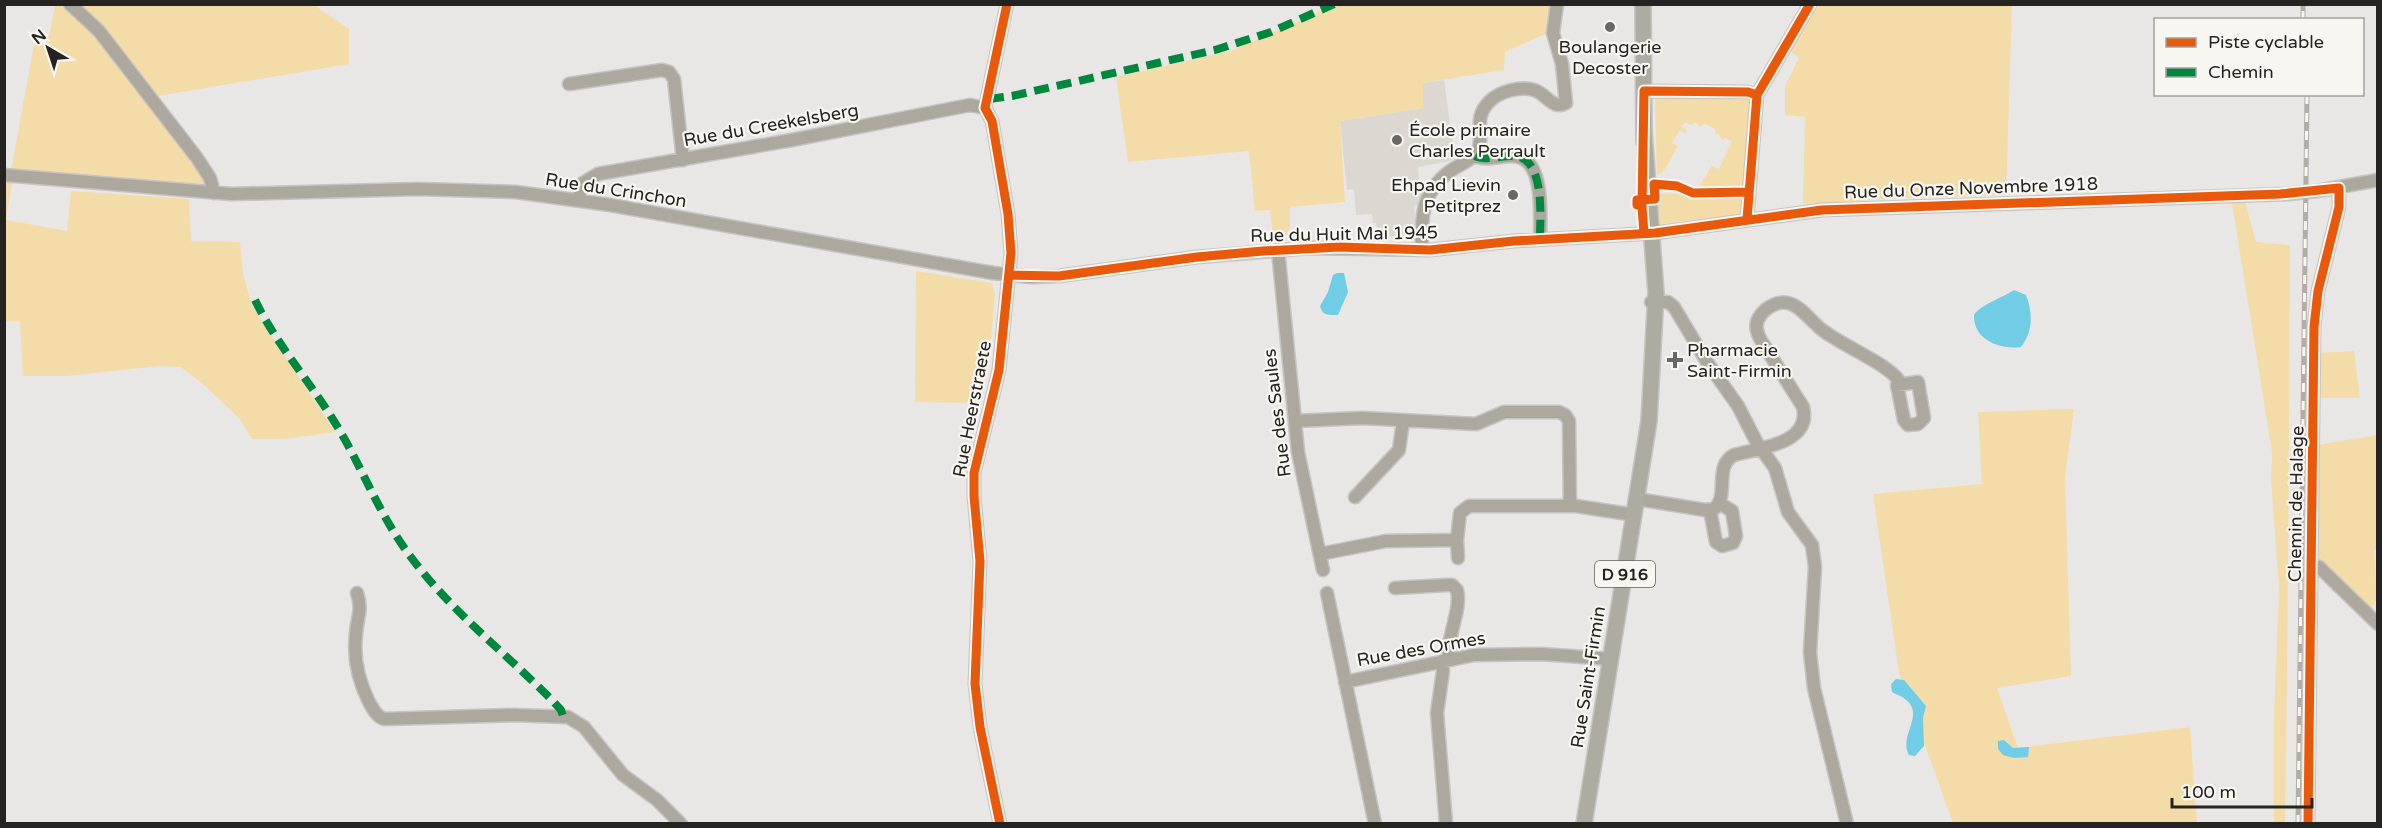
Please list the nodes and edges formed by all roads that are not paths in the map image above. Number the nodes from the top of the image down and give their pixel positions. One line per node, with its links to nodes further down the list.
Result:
1 (70, 4): 15 (street)
2 (1007, 4): 9 (street)
3 (1643, 4): 7 (main road, D 916)
4 (1810, 4): 8 (street)
5 (1557, 6): 10 (street)
6 (569, 84): 11 (street)
7 (1644, 91): 8 (street); 18 (main road, D 916)
8 (1757, 95): 17 (street)
9 (985, 108): 11 (street, Rue du Creekelsberg); 22 (street, Rue Heerstraete)
10 (1475, 156): 19 (street); 21 (street)
11 (683, 160): 16 (street, Rue du Creekelsberg)
12 (4, 175): 15 (street, Rue du Crinchon)
13 (2378, 180): 14 (street, Rue du Onze Novembre 1918)
14 (2339, 188): 17 (street, Rue du Onze Novembre 1918); 35 (street, Chemin de Halage)
15 (214, 193): 16 (street, Rue du Crinchon)
16 (578, 200): 22 (street, Rue du Crinchon)
17 (1747, 219): 18 (street, Rue du Onze Novembre 1918)
18 (1648, 233): 19 (street, Rue du Huit Mai 1945); 23 (main road, Rue Saint-Firmin / D 916)
19 (1540, 239): 21 (street, Rue du Huit Mai 1945)
20 (1278, 250): 21 (street, Rue du Huit Mai 1945); 22 (street, Rue du Huit Mai 1945); 25 (street, Rue des Saules)
21 (1422, 250)
22 (1009, 275): 45 (street, Rue Heerstraete)
23 (1653, 302): 27 (street); 29 (main road, Rue Saint-Firmin / D 916)
24 (1901, 384): 27 (street)
25 (1295, 421): 26 (street); 33 (street, Rue des Saules)
26 (1403, 421): 28 (street); 30 (street)
27 (1760, 448): 29 (street); 49 (street)
28 (1355, 497)
29 (1637, 499): 31 (main road, Rue Saint-Firmin / D 916)
30 (1570, 506): 31 (street); 32 (street)
31 (1635, 515): 42 (main road, Rue Saint-Firmin / D 916)
32 (1457, 540): 33 (street); 34 (street)
33 (1320, 554): 36 (street, Rue des Saules)
34 (1458, 558)
35 (2311, 564): 40 (street); 50 (street, Chemin de Halage)
36 (1323, 570)
37 (1395, 588): 41 (street)
38 (357, 593): 44 (street)
39 (1327, 593): 43 (street)
40 (2378, 624)
41 (1446, 660): 42 (street, Rue des Ormes); 43 (street, Rue des Ormes); 47 (street)
42 (1611, 660): 48 (main road, Rue Saint-Firmin / D 916)
43 (1345, 681): 46 (street)
44 (681, 824)
45 (1000, 824)
46 (1375, 824)
47 (1446, 824)
48 (1584, 824)
49 (1847, 824)
50 (2308, 824)

